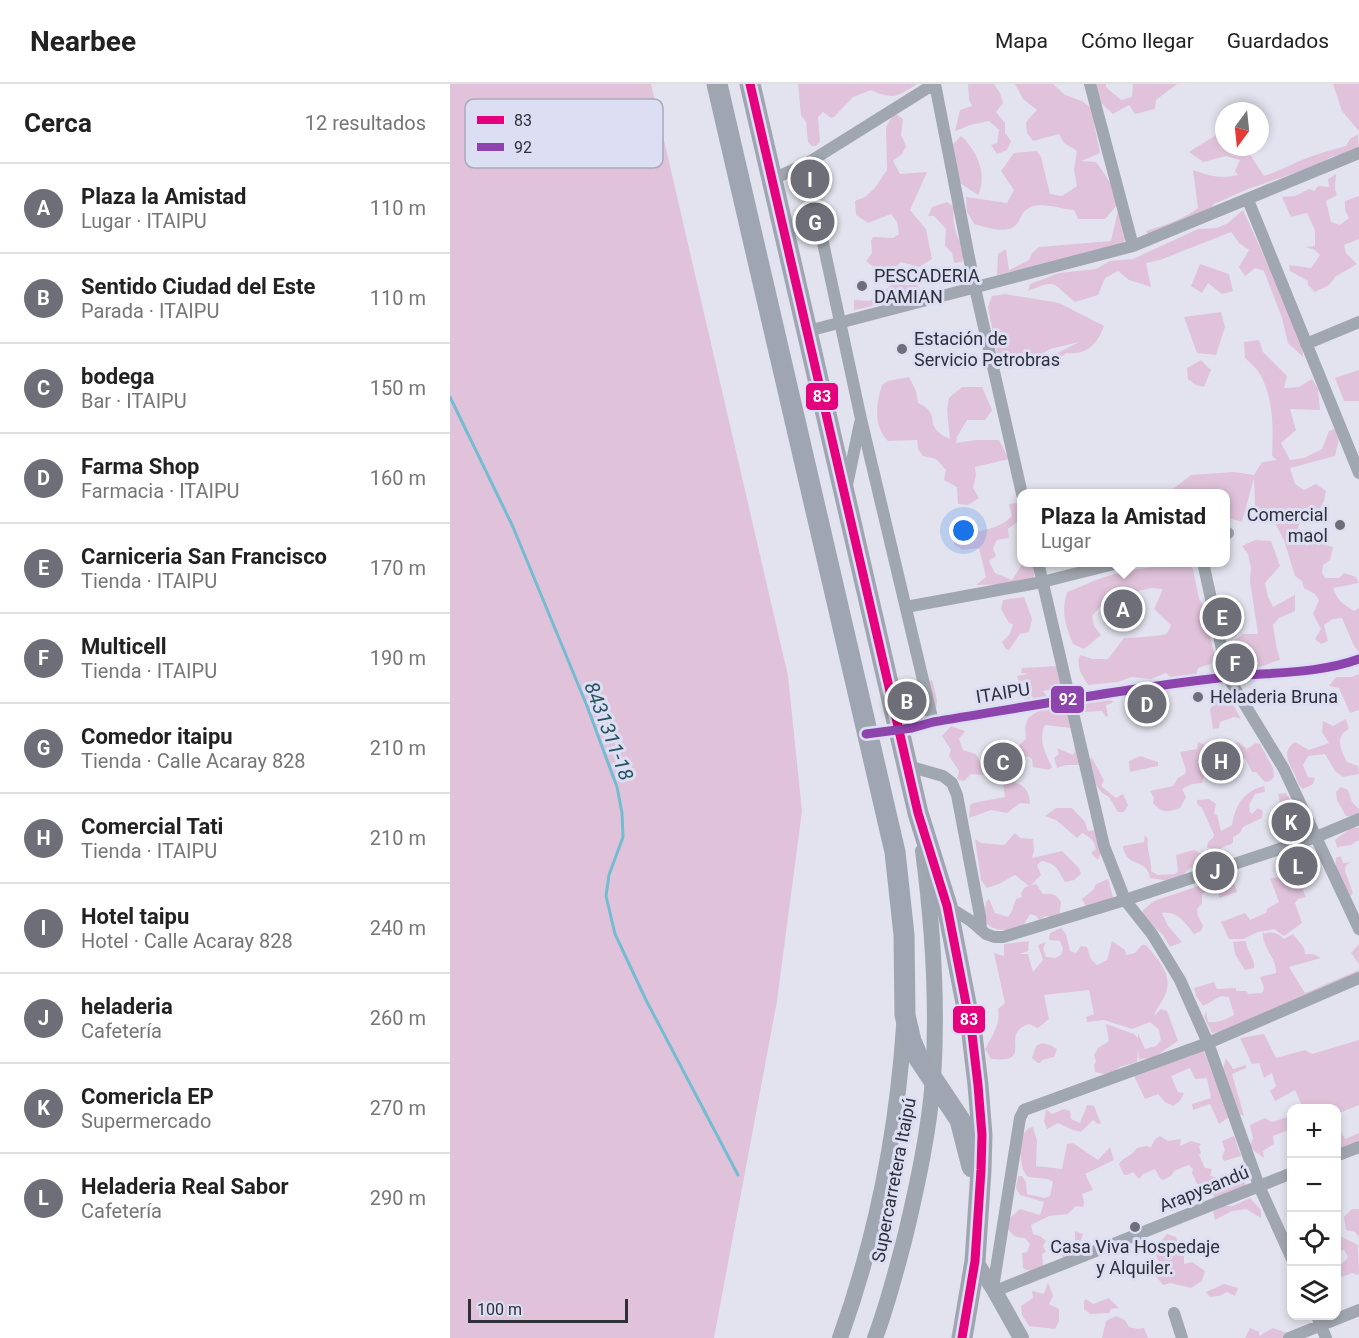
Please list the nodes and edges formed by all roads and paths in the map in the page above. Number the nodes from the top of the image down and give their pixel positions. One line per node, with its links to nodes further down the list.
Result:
1 (717, 84): 29 (highway)
2 (750, 84): 7 (highway)
3 (934, 84): 6 (street); 10 (street)
4 (1090, 84): 9 (street)
5 (1359, 153): 8 (street)
6 (806, 164): 7 (street); 12 (street)
7 (772, 179): 13 (highway)
8 (1248, 200): 9 (street); 14 (street)
9 (1133, 246): 10 (street)
10 (975, 288): 12 (street); 17 (street)
11 (1359, 322): 14 (street)
12 (840, 323): 13 (street); 15 (street)
13 (808, 331): 18 (highway)
14 (1306, 344): 16 (street)
15 (861, 419): 18 (street); 23 (street)
16 (1359, 473)
17 (1021, 489)
18 (845, 495): 28 (highway)
19 (1039, 567): 22 (street)
20 (1102, 567): 22 (street)
21 (1204, 567): 25 (street)
22 (1042, 582): 23 (street); 26 (street)
23 (906, 607): 27 (street)
24 (1359, 659): 25 (street, ITAIPU)
25 (1228, 677): 26 (street, ITAIPU); 33 (street)
26 (1071, 700): 27 (street, ITAIPU); 34 (street)
27 (933, 722): 28 (street, ITAIPU)
28 (899, 729): 29 (street, ITAIPU); 30 (highway)
29 (866, 734): 39 (highway)
30 (908, 766): 31 (highway); 37 (street)
31 (918, 813): 35 (highway); 41 (street, Supercarretera Itaipú)
32 (1359, 819): 33 (street)
33 (1316, 837): 34 (street); 36 (street)
34 (1125, 900): 37 (street); 40 (street)
35 (947, 906): 37 (street); 46 (highway)
36 (1359, 929)
37 (981, 930)
38 (1359, 978): 40 (street)
39 (905, 1015): 41 (highway); 54 (street, Supercarretera Itaipú)
40 (1208, 1043): 45 (street); 49 (street)
41 (933, 1080): 46 (highway); 55 (street, Supercarretera Itaipú)
42 (1359, 1147): 43 (street)
43 (1341, 1154)
44 (1287, 1175): 45 (street, Arapysandú)
45 (1259, 1186): 47 (street); 49 (street, Arapysandú)
46 (976, 1225): 48 (highway)
47 (1287, 1248)
48 (975, 1261): 49 (street); 56 (highway)
49 (994, 1289): 57 (street)
50 (1359, 1310): 52 (street)
51 (1173, 1312): 58 (street)
52 (1341, 1314)
53 (1319, 1320): 59 (street); 60 (street)
54 (840, 1338)
55 (875, 1338)
56 (962, 1338)
57 (1021, 1338)
58 (1182, 1338)
59 (1289, 1338)
60 (1326, 1338)

